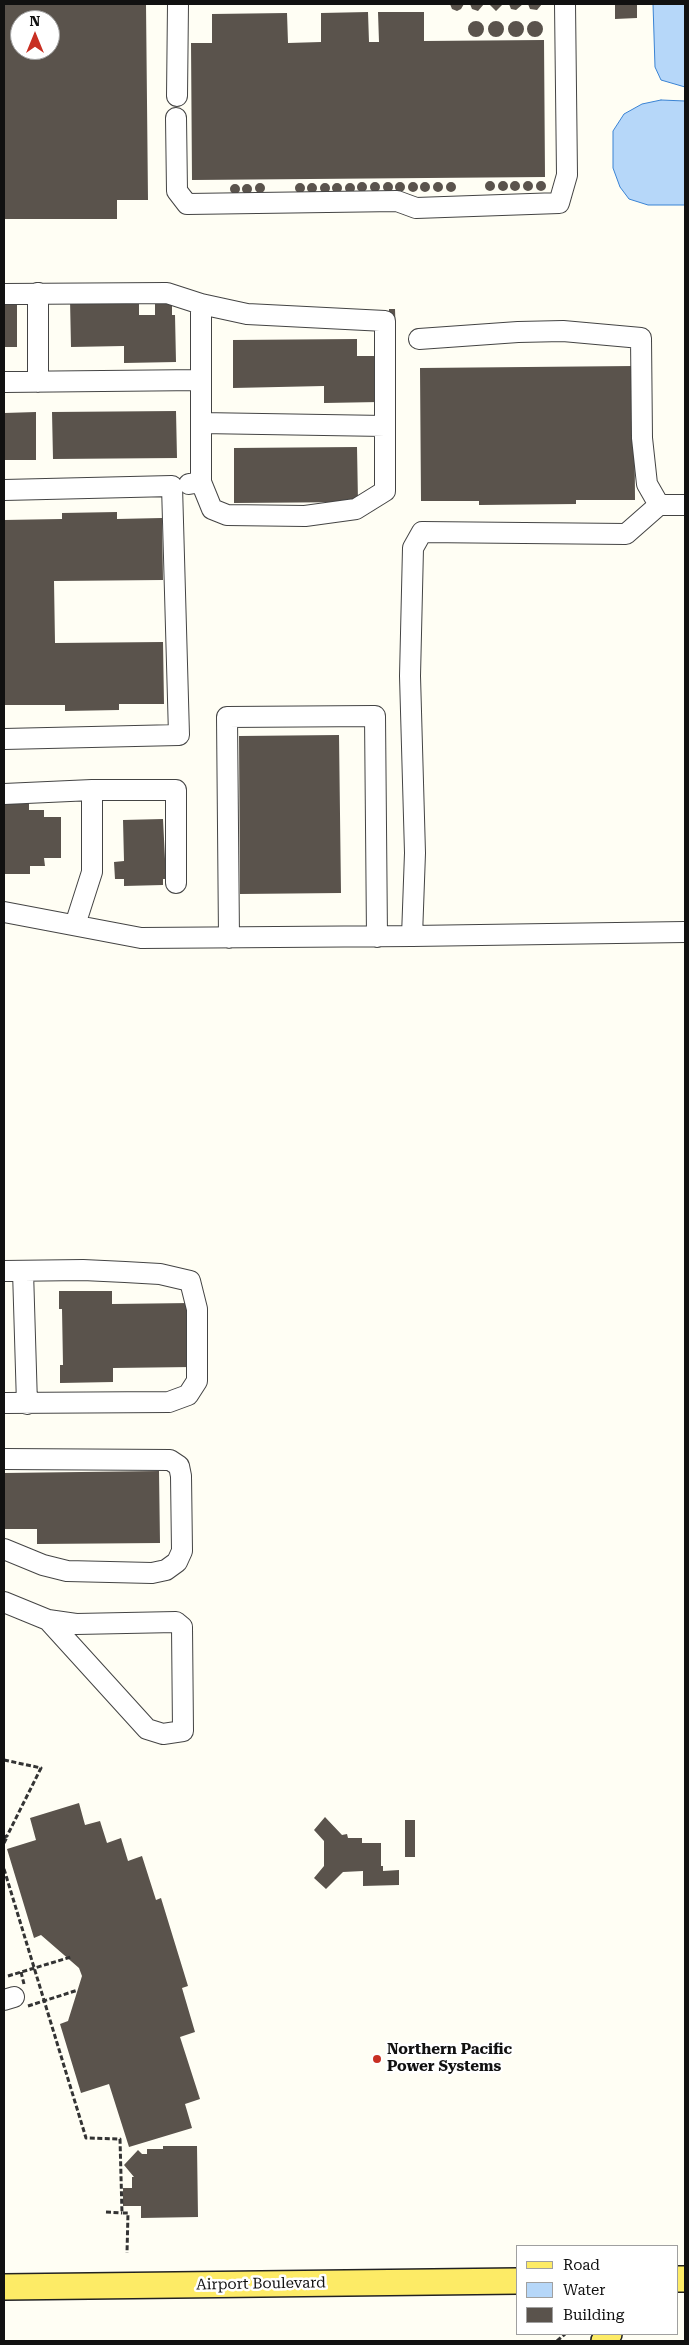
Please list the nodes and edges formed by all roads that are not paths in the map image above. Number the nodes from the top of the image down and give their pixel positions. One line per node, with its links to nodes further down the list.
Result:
1 (178, 4): 3 (street)
2 (565, 4): 4 (street)
3 (177, 96)
4 (176, 118)
5 (38, 293): 6 (street); 7 (street); 11 (street)
6 (4, 294)
7 (201, 304): 9 (street); 13 (street)
8 (419, 339): 17 (street)
9 (201, 380): 11 (street); 12 (street)
10 (4, 382): 11 (street)
11 (38, 382)
12 (201, 423): 13 (street); 14 (street)
13 (385, 426): 14 (street)
14 (201, 482): 15 (street)
15 (172, 486): 16 (street); 19 (street)
16 (4, 490)
17 (659, 505): 18 (street); 26 (street)
18 (685, 505)
19 (4, 739)
20 (92, 790): 21 (street); 22 (street); 24 (street)
21 (4, 794)
22 (176, 882)
23 (4, 912): 24 (street)
24 (75, 926): 28 (street)
25 (685, 932): 26 (street)
26 (412, 936): 27 (street)
27 (377, 937): 28 (street); 28 (street)
28 (228, 938)
29 (14, 1271): 31 (street); 31 (street)
30 (4, 1403): 31 (street)
31 (27, 1404)
32 (4, 1459): 33 (street)
33 (4, 1549)
34 (4, 1602): 35 (street)
35 (48, 1620): 35 (street)
36 (516, 2281): 37 (main road, Airport Boulevard)
37 (4, 2287)

